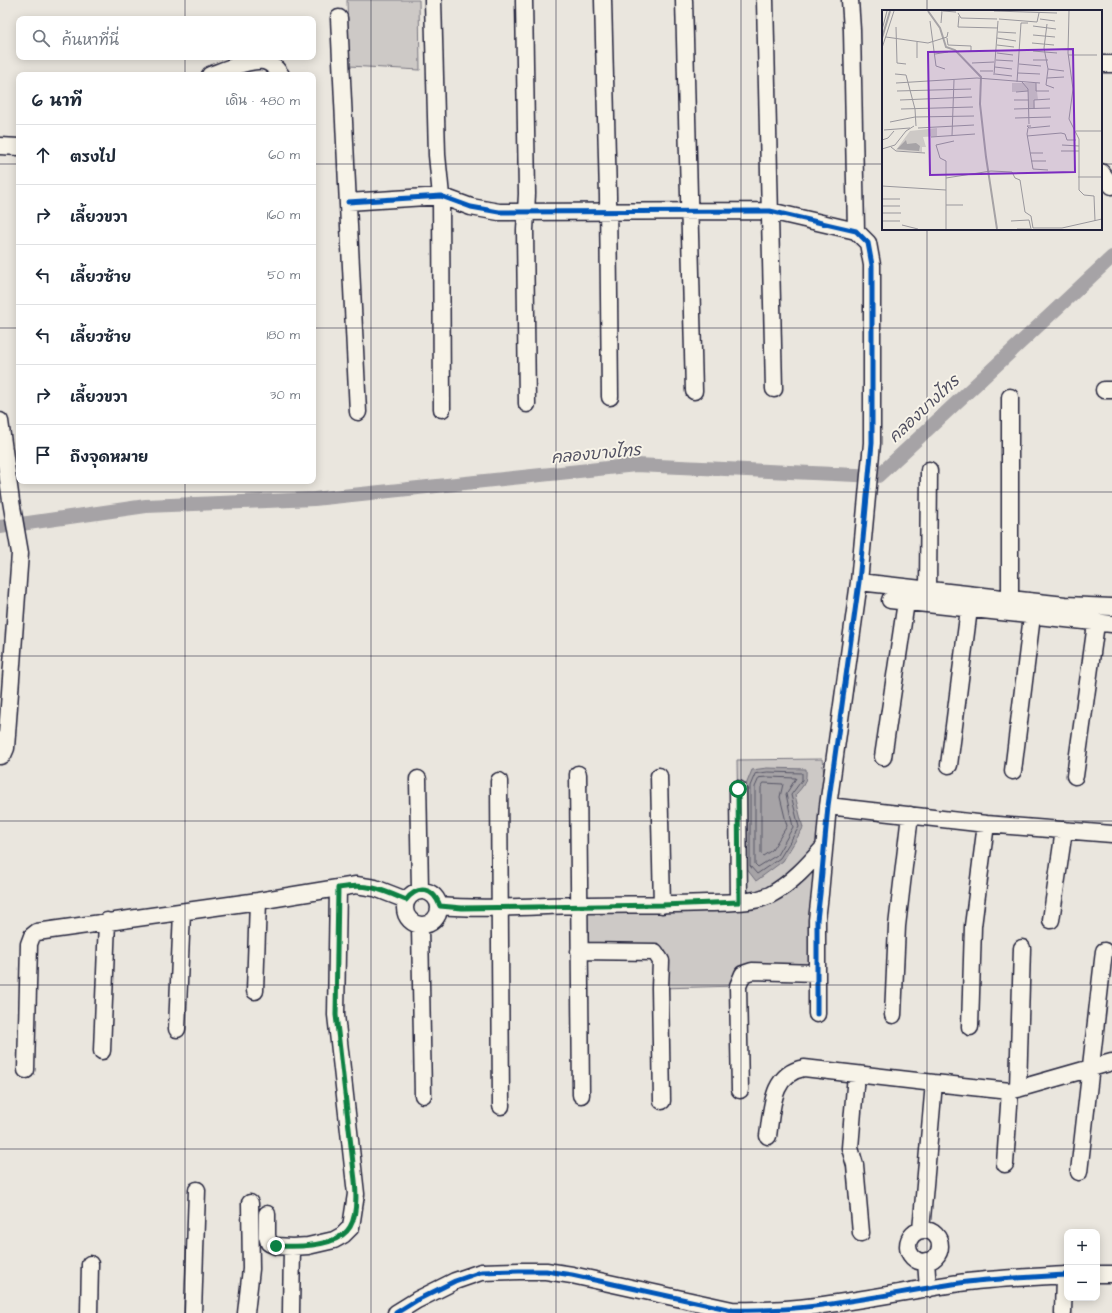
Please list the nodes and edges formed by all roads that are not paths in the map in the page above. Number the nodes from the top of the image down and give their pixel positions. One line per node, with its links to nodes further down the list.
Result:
1 (433, 0): 14 (street)
2 (524, 0): 17 (street)
3 (603, 0): 18 (street)
4 (684, 0): 19 (street)
5 (765, 0): 16 (street)
6 (850, 0): 20 (street)
7 (339, 18): 15 (street)
8 (219, 72): 9 (street)
9 (279, 72)
10 (0, 146): 11 (street)
11 (16, 147)
12 (1102, 173): 13 (street)
13 (1112, 186)
14 (441, 196): 15 (street); 17 (street); 26 (street)
15 (348, 202): 27 (street)
16 (770, 211): 19 (street); 20 (street); 21 (street)
17 (526, 212): 18 (street); 25 (street)
18 (608, 212): 19 (street); 23 (street)
19 (690, 212): 22 (street)
20 (856, 231): 30 (street)
21 (774, 390)
22 (694, 391)
23 (610, 397)
24 (1010, 397): 32 (street)
25 (527, 404)
26 (442, 409)
27 (358, 412)
28 (0, 421): 37 (street)
29 (929, 470): 31 (street)
30 (860, 582): 31 (street); 47 (street)
31 (928, 590): 32 (street)
32 (1010, 599): 33 (street)
33 (1112, 606)
34 (969, 609): 35 (street); 38 (street); 39 (street)
35 (1032, 616): 36 (street); 40 (street)
36 (1104, 624): 43 (street)
37 (0, 756)
38 (883, 757)
39 (949, 764)
40 (1013, 772)
41 (578, 774): 58 (street)
42 (659, 776): 59 (street)
43 (1075, 776)
44 (418, 779): 54 (street)
45 (499, 781): 61 (street)
46 (738, 789): 57 (street)
47 (828, 806): 48 (street); 52 (street)
48 (910, 815): 49 (street); 72 (street)
49 (986, 824): 50 (street); 73 (street)
50 (1064, 830): 51 (street); 63 (street)
51 (1112, 834)
52 (824, 846): 57 (street); 69 (street)
53 (338, 888): 55 (street); 56 (street); 95 (street)
54 (420, 890): 55 (street); 60 (street)
55 (406, 900): 65 (street)
56 (258, 901): 62 (street); 70 (street)
57 (739, 902): 59 (street)
58 (580, 905): 59 (street); 61 (street); 67 (street)
59 (662, 905)
60 (440, 906): 61 (street); 65 (street)
61 (499, 908): 86 (street)
62 (182, 912): 64 (street); 74 (street)
63 (1052, 920)
64 (107, 921): 75 (street); 78 (street)
65 (420, 926): 83 (street)
66 (1022, 948): 82 (street)
67 (579, 951): 84 (street); 85 (street)
68 (1104, 951): 77 (street)
69 (817, 973): 71 (street); 81 (street)
70 (255, 991)
71 (817, 1014)
72 (892, 1015)
73 (970, 1027)
74 (177, 1028)
75 (102, 1051)
76 (1112, 1062): 77 (street)
77 (1090, 1068): 82 (street); 89 (street)
78 (26, 1070)
79 (856, 1074): 80 (street); 87 (street); 94 (street)
80 (934, 1083): 82 (street); 93 (street)
81 (740, 1090)
82 (1014, 1090): 88 (street)
83 (423, 1095)
84 (581, 1095)
85 (662, 1101)
86 (501, 1106)
87 (768, 1136)
88 (1005, 1164)
89 (1079, 1172)
90 (197, 1190): 104 (street)
91 (250, 1203): 105 (street)
92 (267, 1214): 95 (street)
93 (921, 1230): 96 (street); 96 (street)
94 (861, 1233)
95 (292, 1247): 106 (street)
96 (926, 1261): 101 (street)
97 (90, 1264): 103 (street)
98 (1100, 1274): 99 (street)
99 (1112, 1274)
100 (1064, 1275): 101 (street)
101 (928, 1289): 107 (street)
102 (1064, 1300): 108 (street)
103 (89, 1313)
104 (193, 1313)
105 (246, 1313)
106 (291, 1313)
107 (396, 1313)
108 (1063, 1313)

